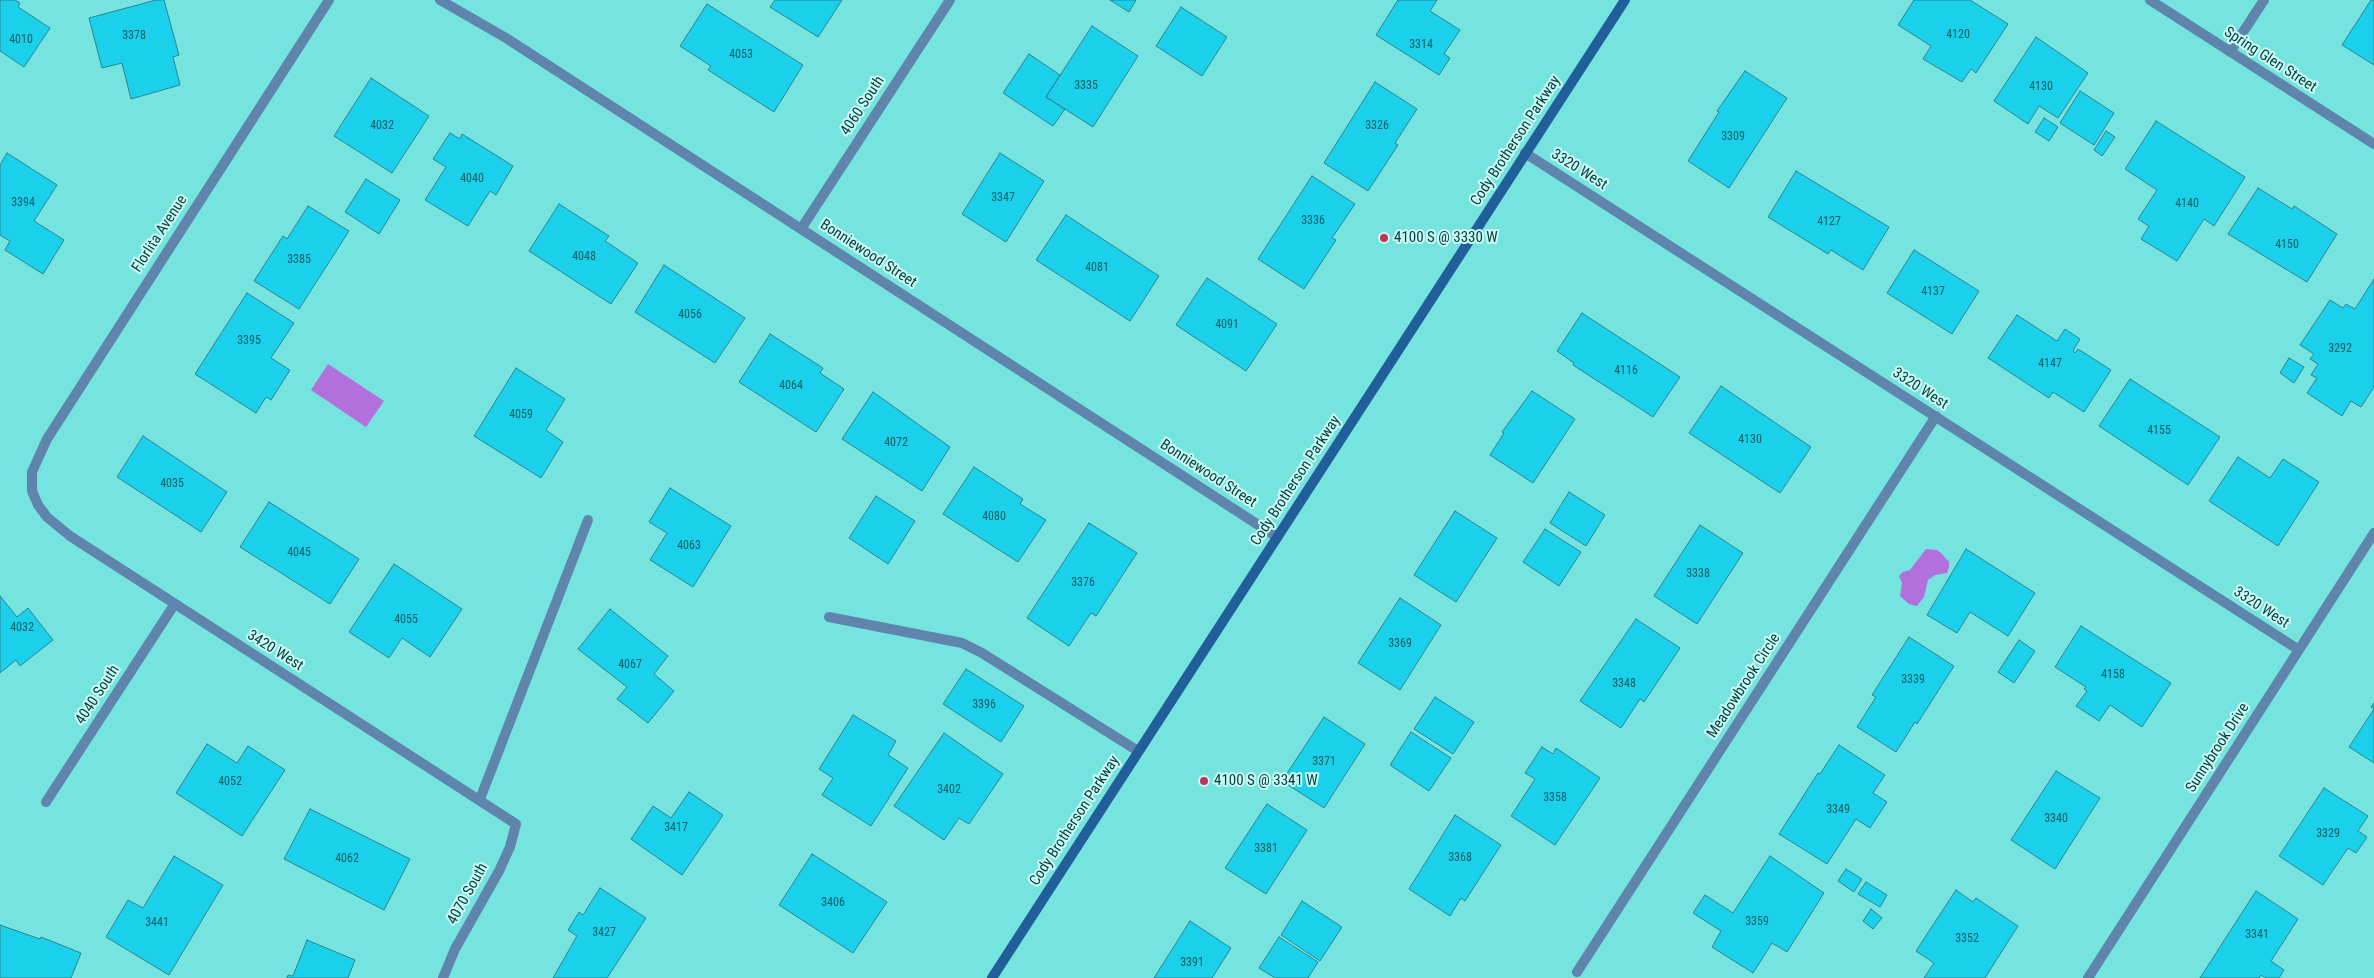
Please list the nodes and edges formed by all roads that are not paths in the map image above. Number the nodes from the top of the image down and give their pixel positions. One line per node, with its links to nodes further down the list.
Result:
1 (329, 0): 12 (street, Florlita Avenue)
2 (440, 0): 10 (street, Bonniewood Street)
3 (950, 0): 10 (street, 4060 South)
4 (1625, 0): 9 (main road, Cody Brotherson Parkway)
5 (2150, 0): 7 (street, Spring Glen Street)
6 (2264, 0): 7 (street)
7 (2230, 52): 8 (street, Spring Glen Street)
8 (2374, 144)
9 (1525, 153): 11 (street, 3320 West); 15 (main road, Cody Brotherson Parkway)
10 (801, 229): 15 (street, Bonniewood Street)
11 (1936, 416): 18 (street, 3320 West); 23 (street, Meadowbrook Circle)
12 (32, 491): 16 (street, 3420 West)
13 (588, 520): 20 (street)
14 (2374, 533): 18 (street, Sunnybrook Drive)
15 (1277, 537): 19 (main road, Cody Brotherson Parkway)
16 (174, 605): 20 (street, 3420 West); 21 (street, 4040 South)
17 (829, 617): 19 (street)
18 (2299, 650): 26 (street, Sunnybrook Drive)
19 (1138, 751): 25 (main road, Cody Brotherson Parkway)
20 (480, 799): 22 (street, 3420 West)
21 (46, 802)
22 (516, 824): 24 (street, 4070 South)
23 (1577, 972)
24 (443, 978)
25 (992, 978)
26 (2088, 978)

